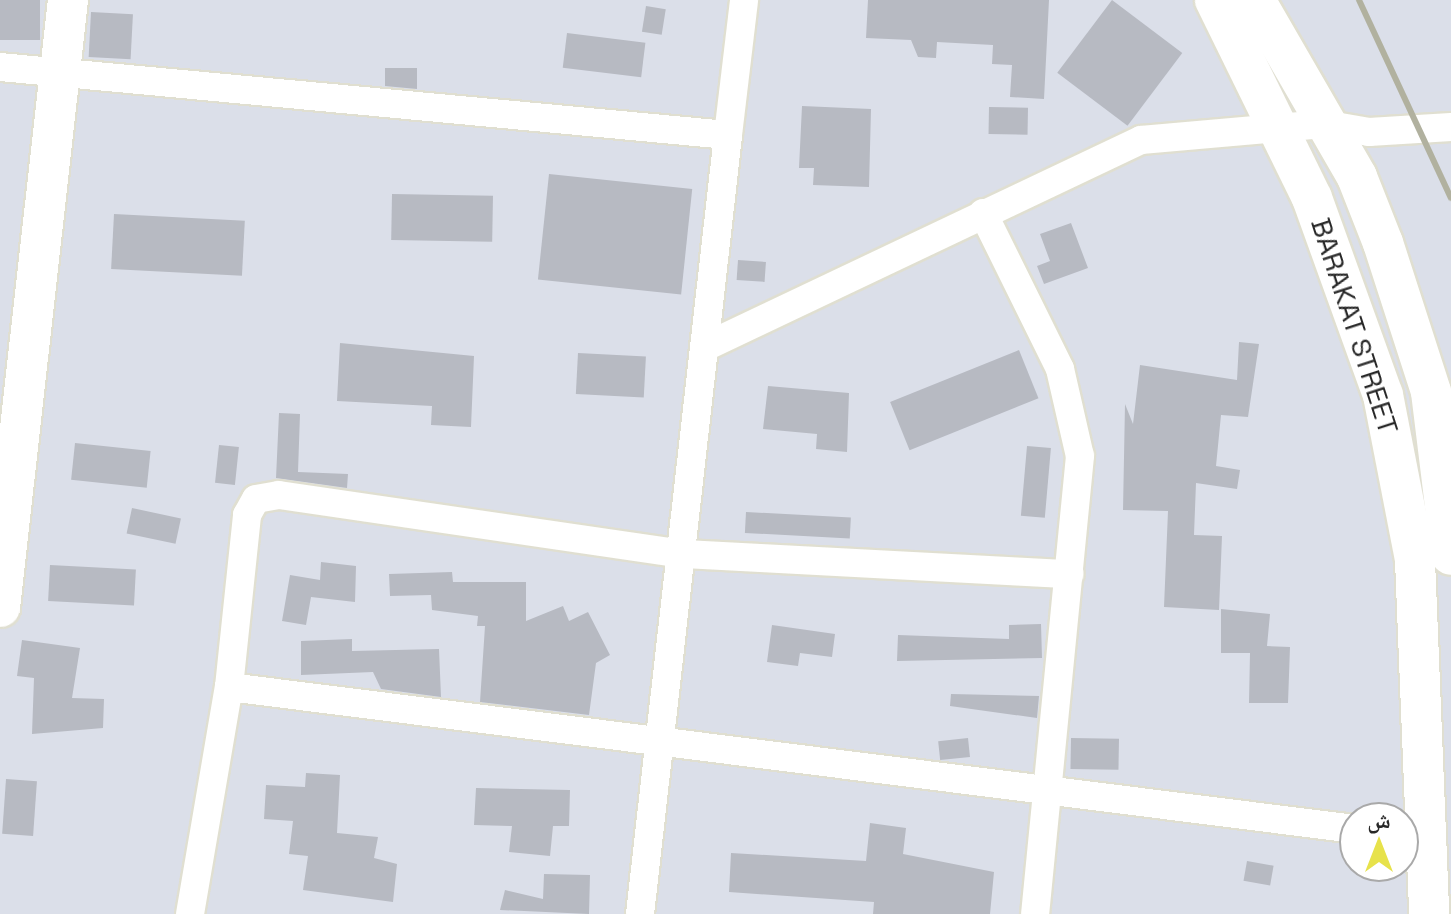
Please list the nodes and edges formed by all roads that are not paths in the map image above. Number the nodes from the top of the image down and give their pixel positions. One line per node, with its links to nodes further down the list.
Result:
1 (43, 0): 6 (main road)
2 (68, 0): 6 (main road)
3 (744, 0): 10 (street)
4 (1215, 0): 8 (main road, BARAKAT STREET)
5 (1255, 0): 7 (main road, BARAKAT STREET)
6 (32, 70): 10 (street); 13 (main road); 17 (main road)
7 (1323, 124): 8 (street); 9 (street); 15 (main road, BARAKAT STREET)
8 (1273, 126): 11 (street); 21 (main road, BARAKAT STREET)
9 (1451, 127)
10 (728, 135): 12 (street)
11 (983, 213): 12 (street); 16 (street)
12 (707, 346): 14 (street)
13 (0, 370)
14 (684, 554): 16 (street); 18 (street); 19 (street)
15 (1451, 555)
16 (1069, 574): 20 (street)
17 (0, 607)
18 (229, 687): 19 (street); 24 (street)
19 (662, 736): 20 (street); 25 (street)
20 (1050, 791): 22 (street); 26 (street)
21 (1415, 802)
22 (1339, 827)
23 (1419, 854): 27 (main road, BARAKAT STREET)
24 (190, 914)
25 (640, 914)
26 (1035, 914)
27 (1429, 914)

